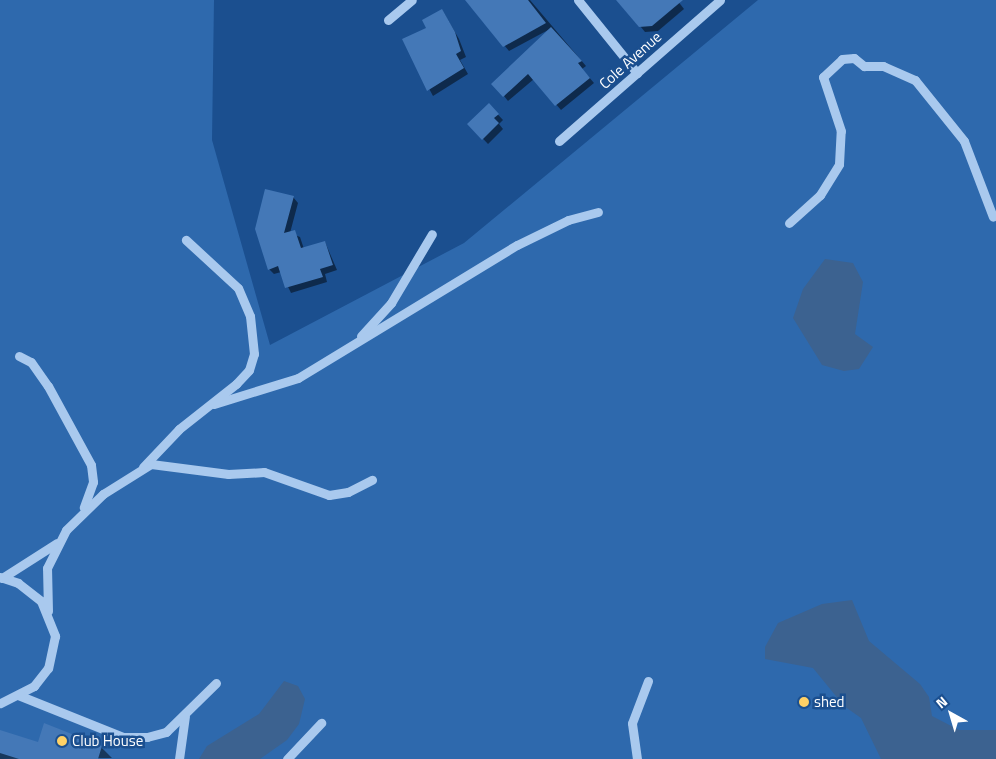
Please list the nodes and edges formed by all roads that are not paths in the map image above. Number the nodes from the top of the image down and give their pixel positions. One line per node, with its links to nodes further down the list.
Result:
1 (412, 0): 4 (street)
2 (578, 0): 5 (street)
3 (720, 0): 5 (street, Cole Avenue)
4 (388, 20)
5 (637, 73): 6 (street, Cole Avenue)
6 (559, 141)
7 (598, 212): 12 (street)
8 (993, 216): 9 (street)
9 (789, 223)
10 (432, 234): 12 (street)
11 (186, 240): 14 (street)
12 (354, 344): 14 (street)
13 (19, 356): 17 (street)
14 (214, 404): 15 (street)
15 (141, 469): 16 (street); 17 (street)
16 (372, 480)
17 (83, 510): 18 (street)
18 (58, 542): 19 (street); 20 (street)
19 (1, 577): 20 (street)
20 (48, 611): 23 (street)
21 (648, 681): 29 (street)
22 (216, 683): 25 (street)
23 (18, 695): 24 (street); 25 (street)
24 (0, 704)
25 (186, 716): 27 (street)
26 (321, 724): 28 (street)
27 (179, 759)
28 (287, 759)
29 (637, 759)

